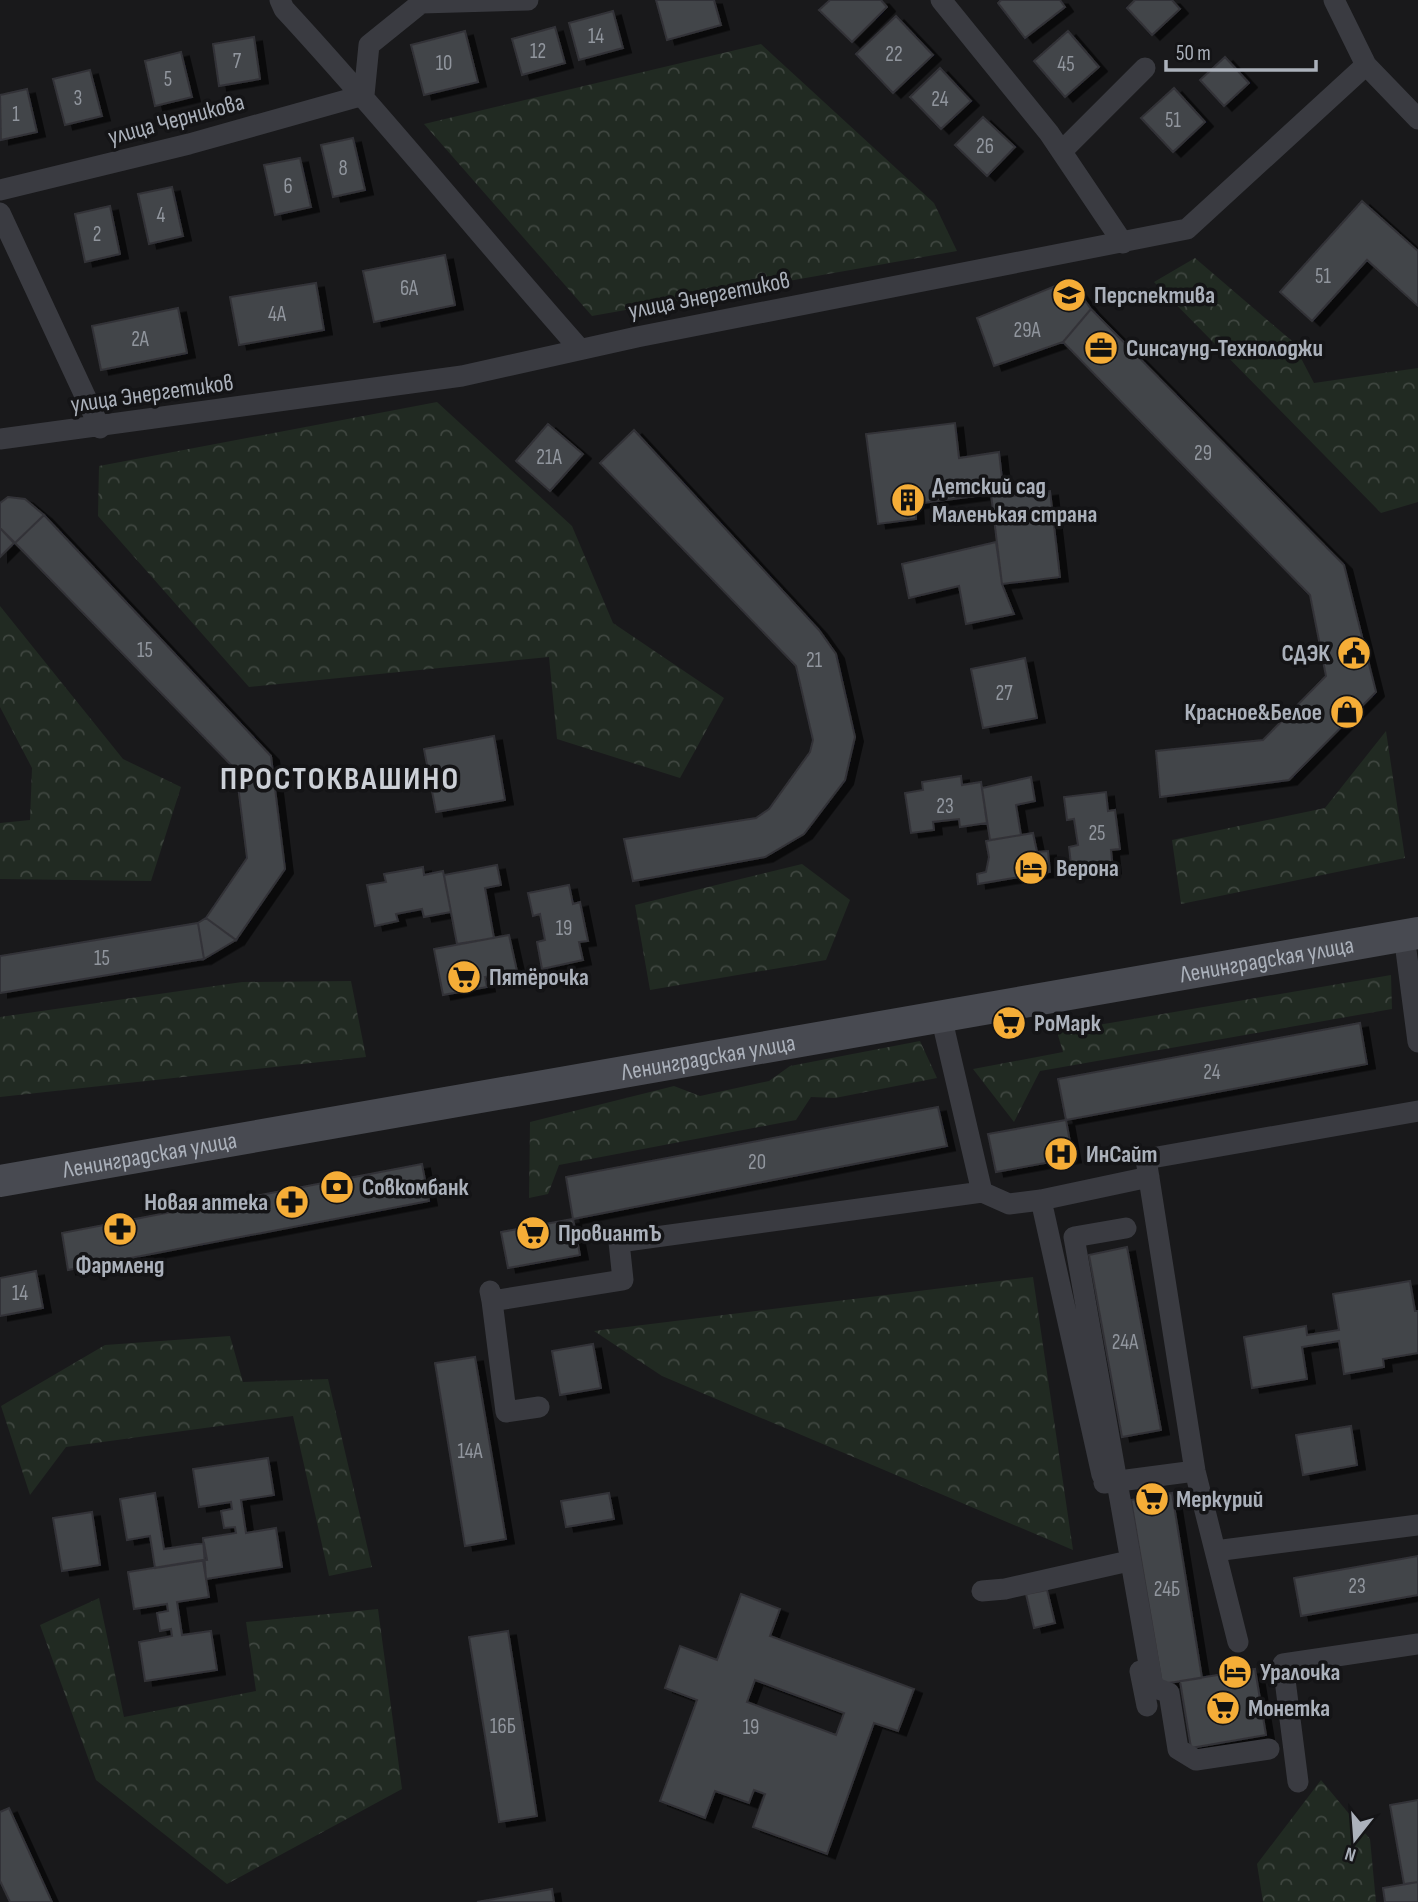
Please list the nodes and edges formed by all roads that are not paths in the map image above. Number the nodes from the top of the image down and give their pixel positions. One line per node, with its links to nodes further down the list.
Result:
1 (280, 0): 7 (street)
2 (528, 0): 7 (street)
3 (941, 0): 9 (street)
4 (1334, 0): 5 (street)
5 (1366, 65): 8 (street); 12 (street, улица Энергетиков)
6 (1145, 68): 9 (street)
7 (364, 95): 10 (street, улица Черникова); 13 (street)
8 (1418, 119)
9 (1062, 151): 12 (street)
10 (0, 190)
11 (0, 212): 14 (street)
12 (1123, 243): 13 (street, улица Энергетиков)
13 (579, 348): 14 (street, улица Энергетиков)
14 (100, 428): 15 (street, улица Энергетиков)
15 (0, 439)
16 (1411, 934): 17 (main road, Ленинградская улица); 18 (street)
17 (941, 1016): 21 (main road, Ленинградская улица); 22 (street)
18 (1418, 1042)
19 (1418, 1111): 20 (street)
20 (1149, 1177): 23 (street); 26 (street)
21 (0, 1181)
22 (982, 1192): 23 (street); 25 (street)
23 (1041, 1200): 27 (street)
24 (1126, 1228): 27 (street)
25 (539, 1407)
26 (1195, 1471): 27 (street); 29 (street)
27 (1110, 1483): 30 (street); 35 (street)
28 (1418, 1525): 29 (street)
29 (1215, 1551): 32 (street)
30 (1120, 1563): 31 (street); 34 (street)
31 (982, 1591)
32 (1238, 1642)
33 (1418, 1644): 36 (street)
34 (1147, 1706)
35 (1269, 1749)
36 (1298, 1782)

